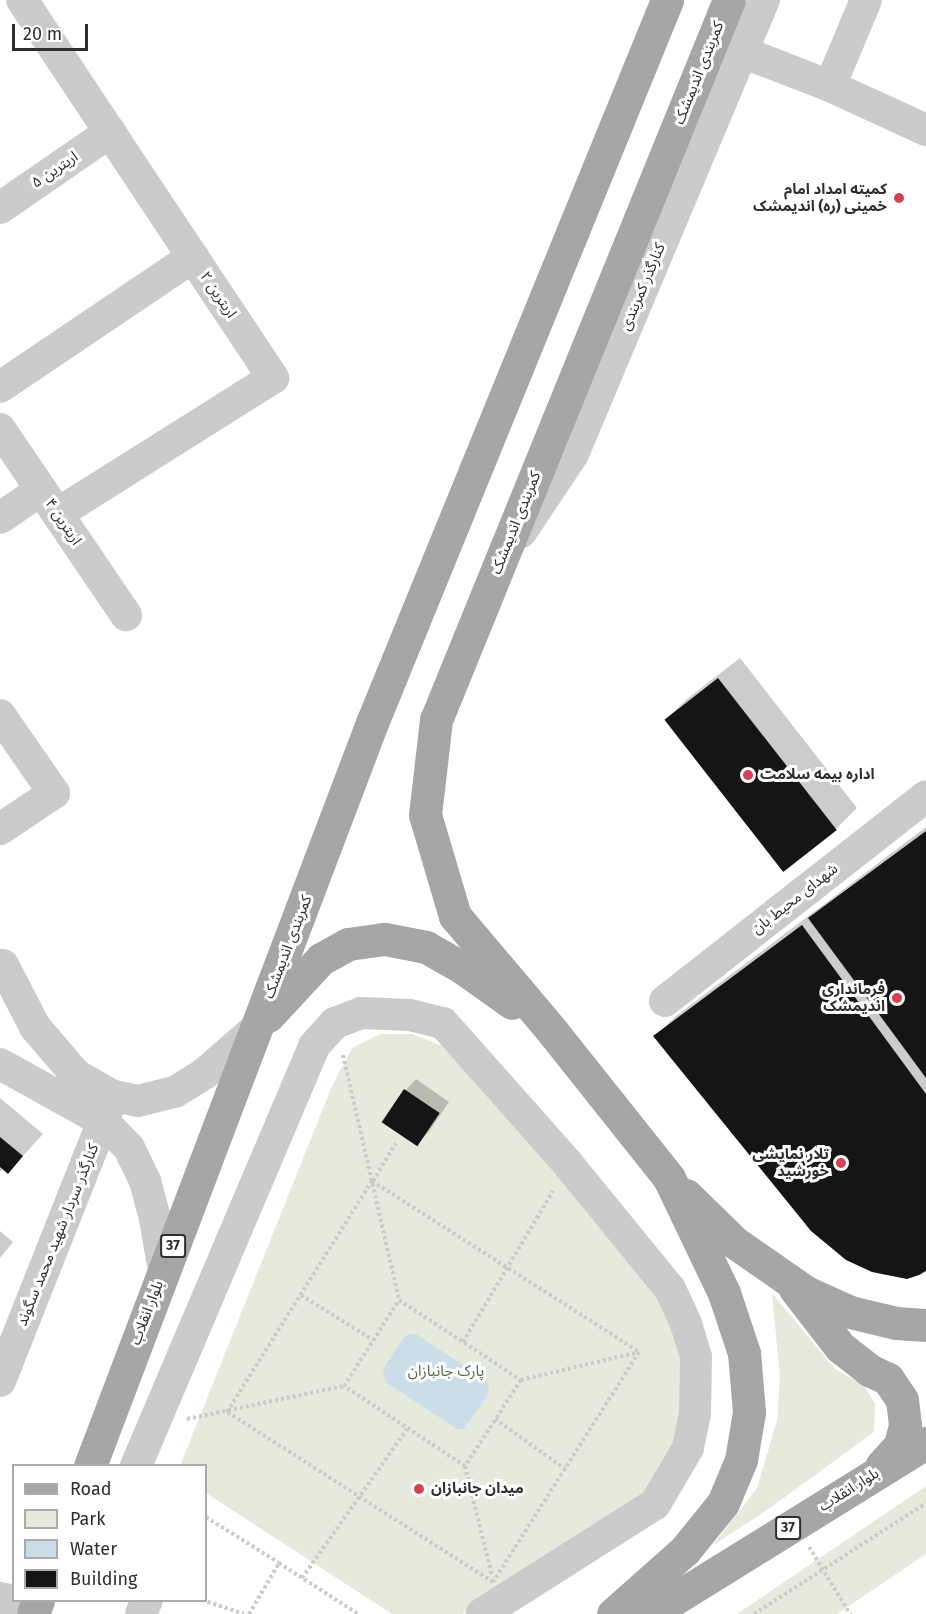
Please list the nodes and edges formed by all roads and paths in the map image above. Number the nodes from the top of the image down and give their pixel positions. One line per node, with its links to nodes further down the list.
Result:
1 (22, 0): 9 (street, اریترین ۲)
2 (668, 0): 25 (main road, کمربندی اندیمشک)
3 (729, 0): 16 (main road, کمربندی اندیمشک)
4 (764, 0): 6 (street, کنارگذر کمربندی)
5 (866, 0): 7 (street)
6 (742, 52): 7 (street); 16 (street, کنارگذر کمربندی)
7 (830, 86): 8 (street)
8 (926, 130)
9 (110, 132): 10 (street, اریترین ۵); 11 (street, اریترین ۲)
10 (0, 208)
11 (193, 257): 12 (street); 14 (street, اریترین ۲)
12 (0, 387)
13 (0, 429): 14 (street, اریترین ۴)
14 (49, 502): 15 (street); 17 (street, اریترین ۴)
15 (0, 518)
16 (500, 562): 26 (main road, کمربندی اندیمشک)
17 (126, 615)
18 (0, 715): 20 (street)
19 (926, 796): 22 (street, شهدای محیط بان)
20 (0, 829)
21 (1, 962): 23 (street); 28 (street)
22 (665, 1001)
23 (0, 1006)
24 (335, 1023): 30 (street); 32 (path); 47 (street)
25 (258, 1027): 26 (main road, 37); 28 (street); 34 (main road, بلوار انقلاب / 37)
26 (553, 1032): 31 (main road, 37)
27 (0, 1064): 28 (street)
28 (108, 1109): 34 (street); 43 (street, کنارگذر سردار شهید محمد سگوند)
29 (396, 1143): 32 (path)
30 (568, 1164): 33 (path); 62 (street)
31 (669, 1178): 35 (main road, 37); 67 (main road)
32 (372, 1181): 33 (path); 36 (path); 37 (path)
33 (509, 1269): 40 (path); 41 (path)
34 (164, 1270): 50 (main road, بلوار انقلاب / 37)
35 (787, 1279): 38 (main road, 37); 54 (main road)
36 (300, 1295): 39 (path); 45 (path)
37 (399, 1300): 39 (path); 40 (path)
38 (926, 1325)
39 (373, 1340): 44 (path)
40 (463, 1342): 42 (path)
41 (639, 1352): 42 (path); 53 (path)
42 (521, 1380): 46 (path)
43 (0, 1381)
44 (344, 1386): 45 (path); 48 (path)
45 (226, 1412): 47 (path); 55 (path)
46 (495, 1419): 52 (path); 53 (path)
47 (153, 1425): 51 (street)
48 (408, 1428): 52 (path); 55 (path)
49 (926, 1443): 54 (main road, بلوار انقلاب / 37)
50 (91, 1464)
51 (137, 1464)
52 (465, 1466): 62 (path)
53 (565, 1469): 62 (path)
54 (869, 1478): 58 (main road, بلوار انقلاب / 37)
55 (360, 1497): 61 (path); 62 (path)
56 (926, 1503): 60 (path)
57 (207, 1518): 59 (path)
58 (795, 1524): 60 (path); 68 (main road, بلوار انقلاب / 37)
59 (279, 1563): 61 (path); 65 (path)
60 (823, 1570): 69 (path); 70 (path)
61 (302, 1578): 66 (path)
62 (491, 1600)
63 (207, 1602): 64 (path)
64 (244, 1614)
65 (249, 1614)
66 (358, 1614)
67 (613, 1614)
68 (650, 1614)
69 (754, 1614)
70 (850, 1614)

